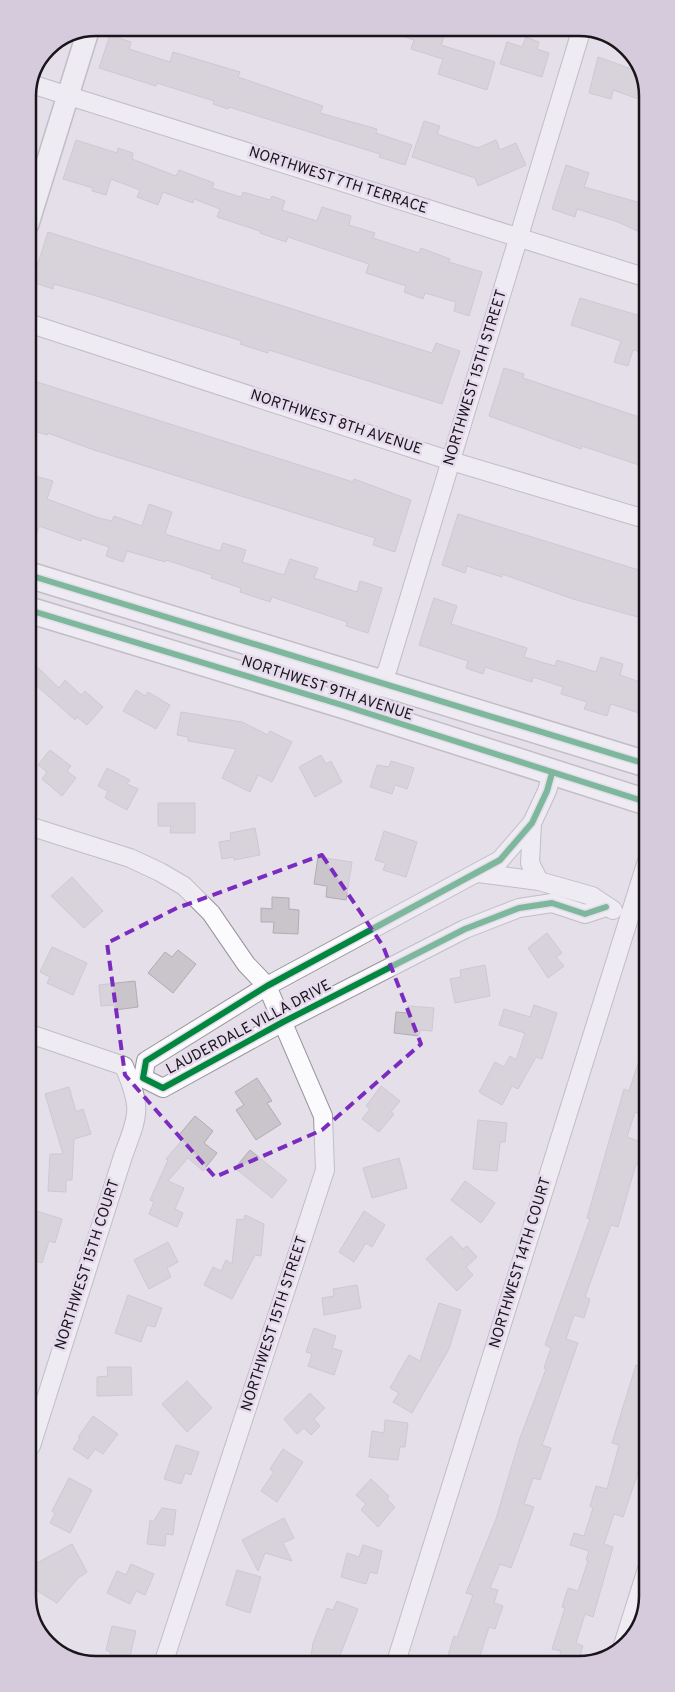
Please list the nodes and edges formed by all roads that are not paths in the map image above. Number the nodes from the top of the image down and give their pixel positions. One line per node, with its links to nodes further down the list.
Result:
1 (580, 36): 6 (street, NORTHWEST 15TH STREET)
2 (86, 37): 4 (street)
3 (37, 86): 4 (street, NORTHWEST 7TH TERRACE)
4 (68, 95): 5 (street); 6 (street, NORTHWEST 7TH TERRACE)
5 (36, 198)
6 (520, 238): 7 (street, NORTHWEST 7TH TERRACE); 9 (street, NORTHWEST 15TH STREET)
7 (639, 275)
8 (36, 325): 9 (street, NORTHWEST 8TH AVENUE)
9 (451, 461): 10 (street, NORTHWEST 8TH AVENUE); 13 (street, NORTHWEST 15TH STREET)
10 (639, 517)
11 (36, 577): 13 (main road, NORTHWEST 9TH AVENUE)
12 (36, 612): 14 (main road, NORTHWEST 9TH AVENUE)
13 (382, 684): 14 (street); 15 (main road, NORTHWEST 9TH AVENUE)
14 (342, 706): 16 (main road, NORTHWEST 9TH AVENUE)
15 (639, 762)
16 (552, 773): 17 (main road, NORTHWEST 9TH AVENUE); 18 (street, LAUDERDALE VILLA DRIVE)
17 (639, 800)
18 (532, 823): 20 (street, LAUDERDALE VILLA DRIVE); 21 (street, LAUDERDALE VILLA DRIVE)
19 (36, 828): 25 (street, NORTHWEST 15TH STREET)
20 (478, 872): 21 (street); 25 (street, LAUDERDALE VILLA DRIVE)
21 (539, 881): 23 (street)
22 (639, 886): 24 (street, NORTHWEST 14TH COURT)
23 (606, 907): 24 (street); 26 (street, LAUDERDALE VILLA DRIVE)
24 (629, 917): 33 (street, NORTHWEST 14TH COURT)
25 (267, 986): 26 (street, NORTHWEST 15TH STREET); 28 (street, LAUDERDALE VILLA DRIVE)
26 (283, 1022): 28 (street, LAUDERDALE VILLA DRIVE); 32 (street, NORTHWEST 15TH STREET)
27 (36, 1036): 28 (street)
28 (137, 1081): 29 (street, NORTHWEST 15TH COURT)
29 (36, 1430)
30 (639, 1594): 31 (street)
31 (627, 1631)
32 (166, 1656)
33 (398, 1656)

